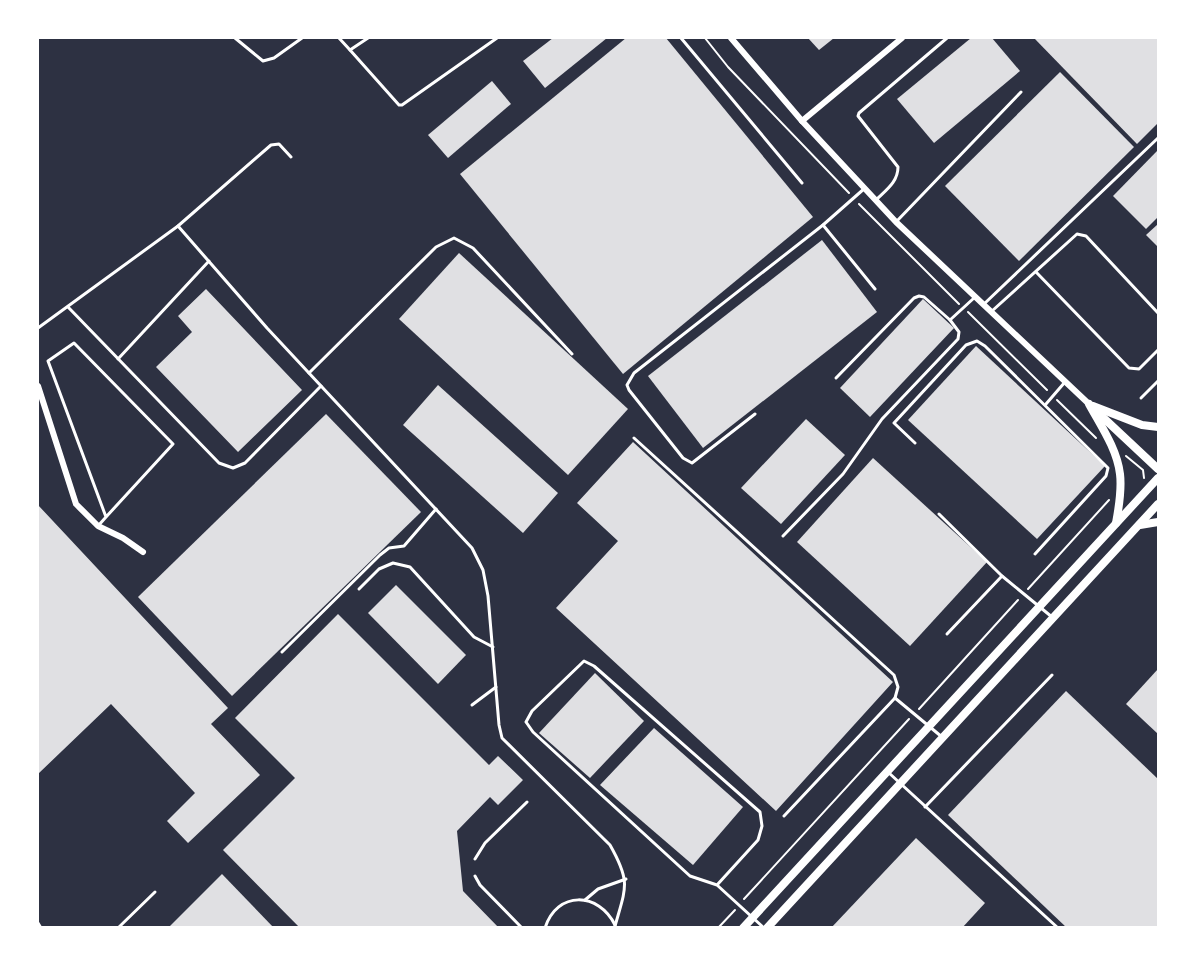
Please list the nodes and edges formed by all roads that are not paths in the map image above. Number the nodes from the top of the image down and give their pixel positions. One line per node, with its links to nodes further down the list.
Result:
1 (235, 38): 2 (lane)
2 (302, 38)
3 (339, 38): 10 (lane)
4 (368, 38): 10 (lane)
5 (497, 38): 10 (lane)
6 (681, 38): 15 (lane)
7 (731, 38): 12 (street)
8 (902, 38): 12 (street)
9 (947, 38): 17 (lane)
10 (350, 51)
11 (1021, 92): 18 (lane)
12 (802, 121): 16 (street)
13 (1158, 138): 25 (lane)
14 (291, 157): 20 (lane)
15 (802, 183)
16 (865, 188): 17 (street); 19 (lane)
17 (876, 200): 18 (street)
18 (896, 222): 24 (street)
19 (823, 225): 23 (lane); 43 (lane)
20 (178, 226): 21 (lane); 26 (lane)
21 (209, 261): 33 (lane); 34 (lane)
22 (1036, 272): 27 (lane); 28 (lane); 31 (lane)
23 (875, 289)
24 (975, 296): 25 (street); 29 (lane)
25 (983, 306): 27 (street)
26 (68, 307): 30 (lane); 33 (lane)
27 (992, 312): 37 (street)
28 (1158, 313)
29 (950, 320): 35 (lane); 57 (lane)
30 (38, 328)
31 (1158, 350)
32 (572, 354): 34 (lane)
33 (118, 359): 39 (lane)
34 (309, 373): 39 (lane)
35 (836, 378)
36 (1158, 381): 40 (lane)
37 (1065, 382): 41 (lane); 42 (street)
38 (38, 386): 56 (street)
39 (321, 386): 50 (lane)
40 (1142, 398)
41 (1046, 404): 46 (lane); 59 (lane)
42 (1089, 404): 44 (street); 47 (street); 54 (street)
43 (755, 414)
44 (1158, 427)
45 (634, 438): 69 (lane)
46 (915, 443)
47 (1158, 469)
48 (1158, 478): 54 (street)
49 (1158, 504): 55 (street)
50 (436, 509): 65 (lane); 66 (lane)
51 (939, 514): 60 (lane)
52 (106, 517): 52 (lane); 56 (lane)
53 (1158, 522): 55 (street)
54 (1116, 524): 62 (street)
55 (1140, 525): 63 (street)
56 (98, 526): 58 (street)
57 (783, 536)
58 (143, 552)
59 (1035, 554)
60 (1002, 576): 62 (lane); 64 (lane)
61 (358, 589): 65 (lane)
62 (1039, 608): 63 (lane); 71 (street)
63 (1053, 619): 72 (street)
64 (947, 634)
65 (493, 647): 68 (lane)
66 (282, 652)
67 (1052, 675): 76 (lane)
68 (496, 687): 70 (lane); 80 (lane)
69 (895, 698): 71 (lane); 77 (lane)
70 (472, 705)
71 (929, 726): 72 (lane); 73 (street)
72 (943, 739): 74 (street)
73 (887, 771): 74 (lane); 84 (street)
74 (900, 784): 76 (lane); 92 (street)
75 (527, 801): 78 (lane)
76 (925, 807): 93 (lane)
77 (784, 816)
78 (475, 859)
79 (475, 876): 88 (lane)
80 (626, 879): 83 (lane); 90 (lane)
81 (717, 885): 81 (lane); 84 (lane)
82 (155, 892): 87 (lane)
83 (584, 900): 89 (lane); 90 (lane)
84 (753, 916): 91 (street); 92 (lane)
85 (38, 923): 86 (lane)
86 (42, 927)
87 (118, 927)
88 (522, 927)
89 (545, 927)
90 (615, 927)
91 (743, 927)
92 (765, 927)
93 (1058, 927)

